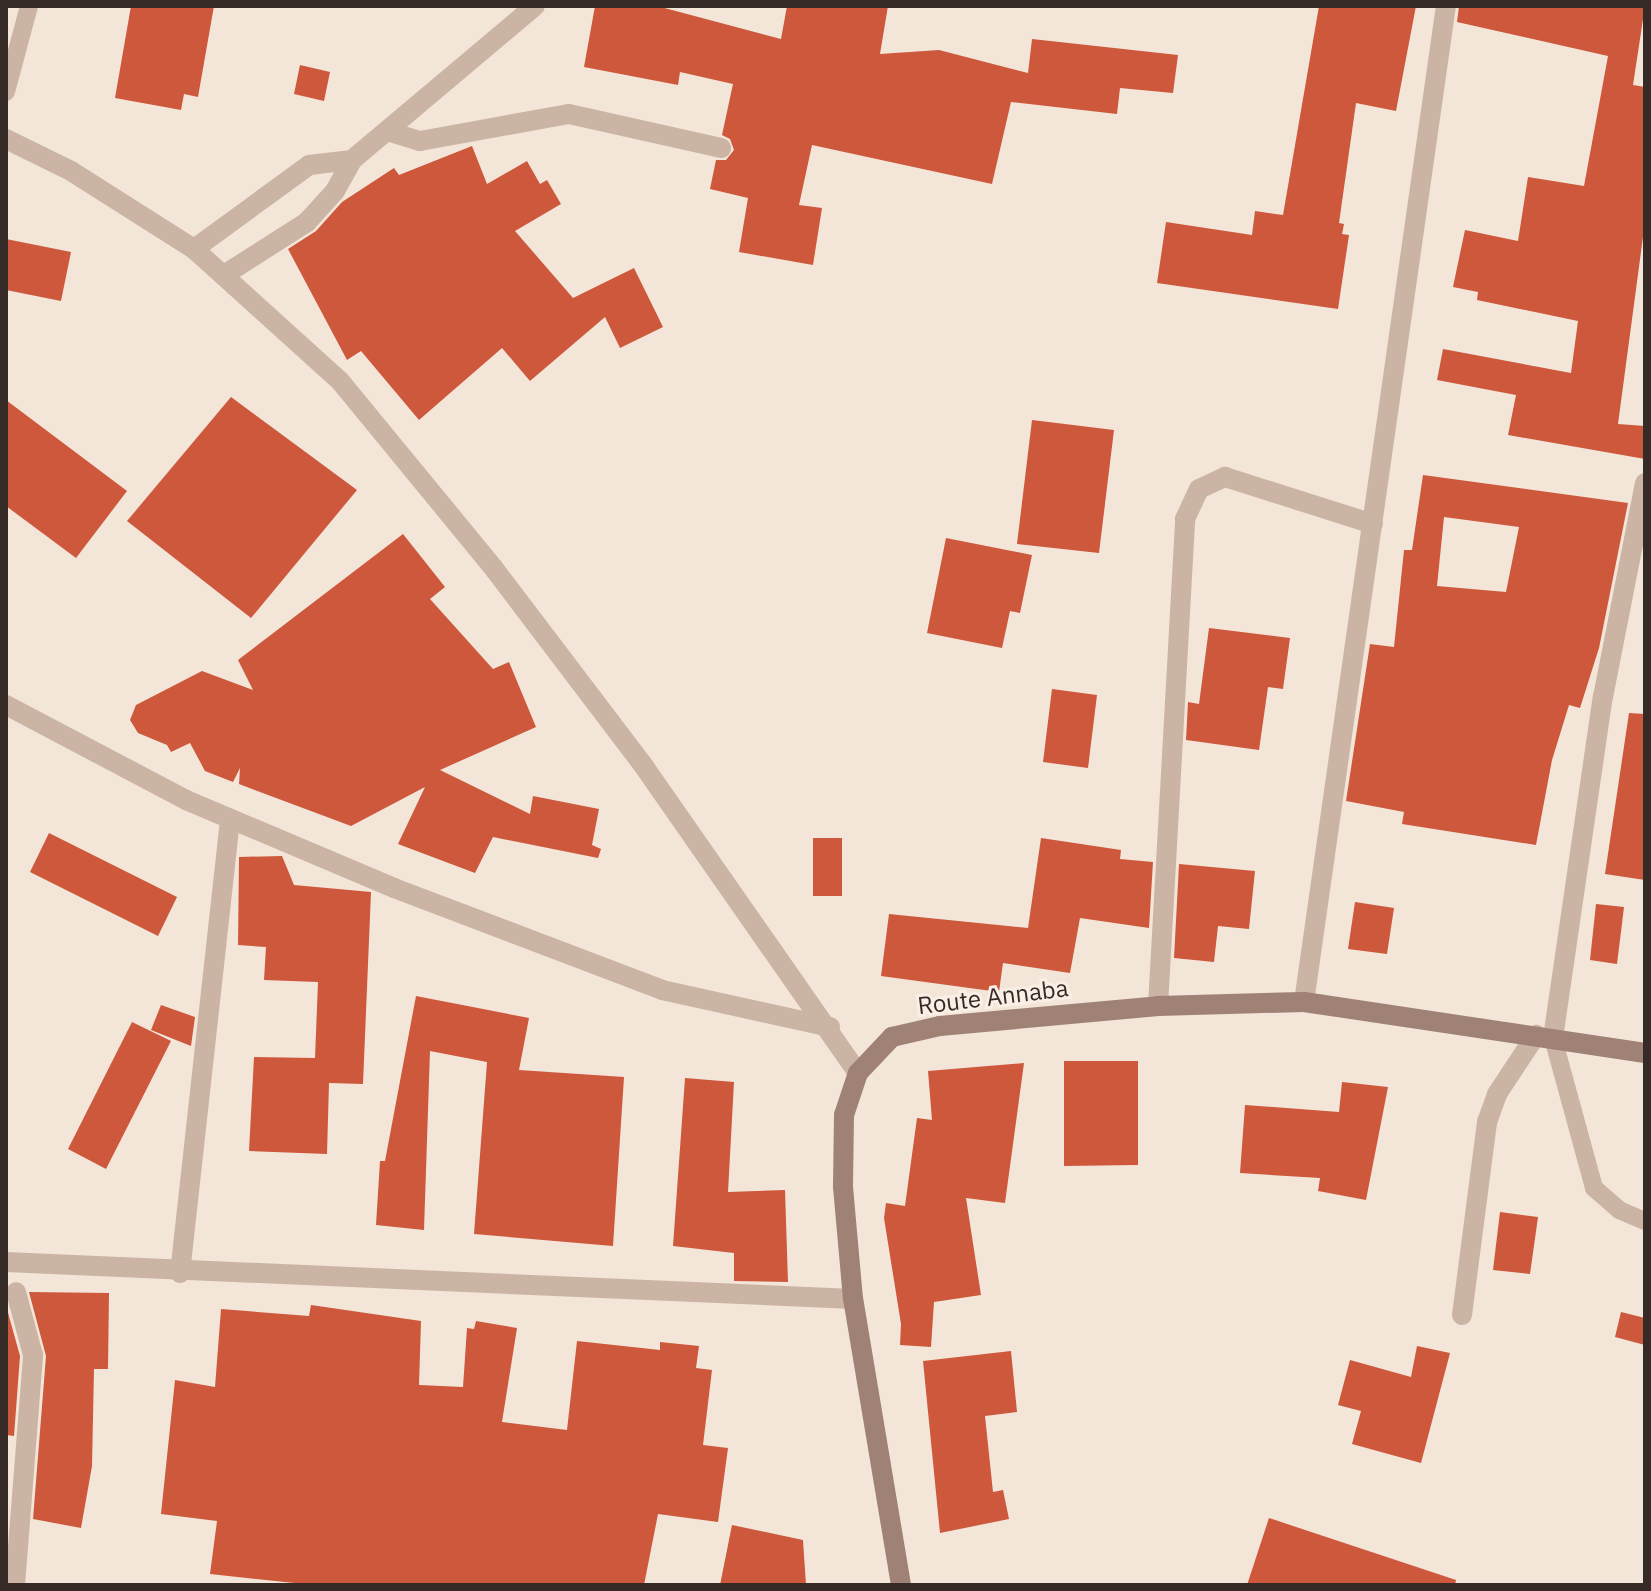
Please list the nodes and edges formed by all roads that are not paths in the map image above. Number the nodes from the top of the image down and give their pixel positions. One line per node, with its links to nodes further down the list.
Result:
1 (29, 6): 4 (lane)
2 (535, 6): 5 (street)
3 (1446, 6): 12 (street)
4 (6, 92)
5 (387, 131): 7 (street); 8 (street)
6 (6, 139): 9 (street)
7 (721, 148)
8 (352, 160): 9 (street); 10 (street)
9 (194, 249): 10 (street)
10 (227, 273): 17 (street)
11 (1645, 483): 18 (street)
12 (1373, 524): 15 (street); 16 (street)
13 (6, 705): 14 (street)
14 (230, 819): 17 (street); 26 (street)
15 (1304, 1002): 16 (main road, Route Annaba); 18 (main road, Route Annaba)
16 (1158, 1006): 22 (main road, Route Annaba)
17 (830, 1027): 22 (street)
18 (1544, 1036): 19 (main road, Route Annaba); 23 (lane); 29 (street)
19 (1618, 1048): 20 (main road, Route Annaba); 21 (main road, Route Annaba)
20 (1645, 1053)
21 (1645, 1065)
22 (858, 1073): 28 (main road, Route Annaba)
23 (1645, 1221)
24 (6, 1262): 25 (street)
25 (44, 1265): 26 (street); 27 (street)
26 (180, 1273): 28 (street)
27 (11, 1294): 30 (street)
28 (853, 1299): 31 (main road, Route Annaba)
29 (1462, 1315)
30 (15, 1585)
31 (901, 1585)

